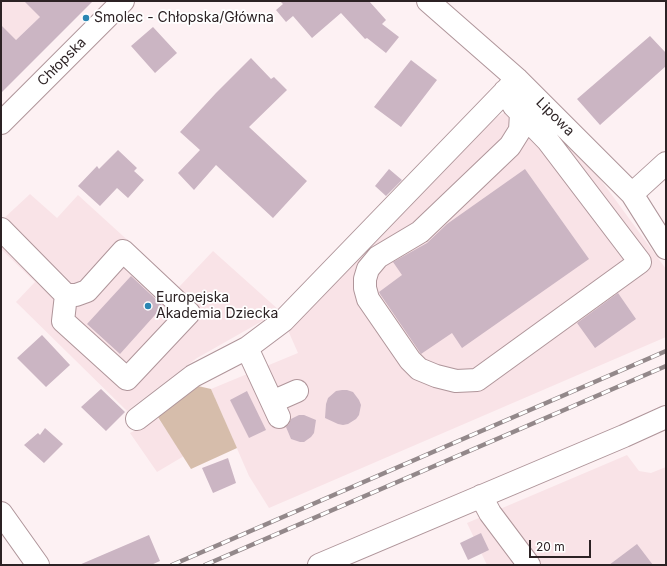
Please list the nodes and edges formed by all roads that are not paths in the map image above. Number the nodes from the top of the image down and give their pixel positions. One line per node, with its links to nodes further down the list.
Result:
1 (123, 1): 5 (street, Chłopska)
2 (428, 1): 3 (street, Lipowa)
3 (511, 85): 4 (street); 7 (street, Lipowa); 11 (street)
4 (521, 114): 4 (street)
5 (1, 123)
6 (666, 163): 7 (street)
7 (632, 194): 9 (street, Lipowa)
8 (1, 229): 10 (street)
9 (666, 248)
10 (66, 295): 10 (street)
11 (247, 348): 12 (street); 14 (street)
12 (297, 391)
13 (666, 417): 15 (street)
14 (137, 419)
15 (481, 496): 18 (street); 19 (street)
16 (1, 513): 17 (street)
17 (38, 565)
18 (319, 565)
19 (529, 565)

